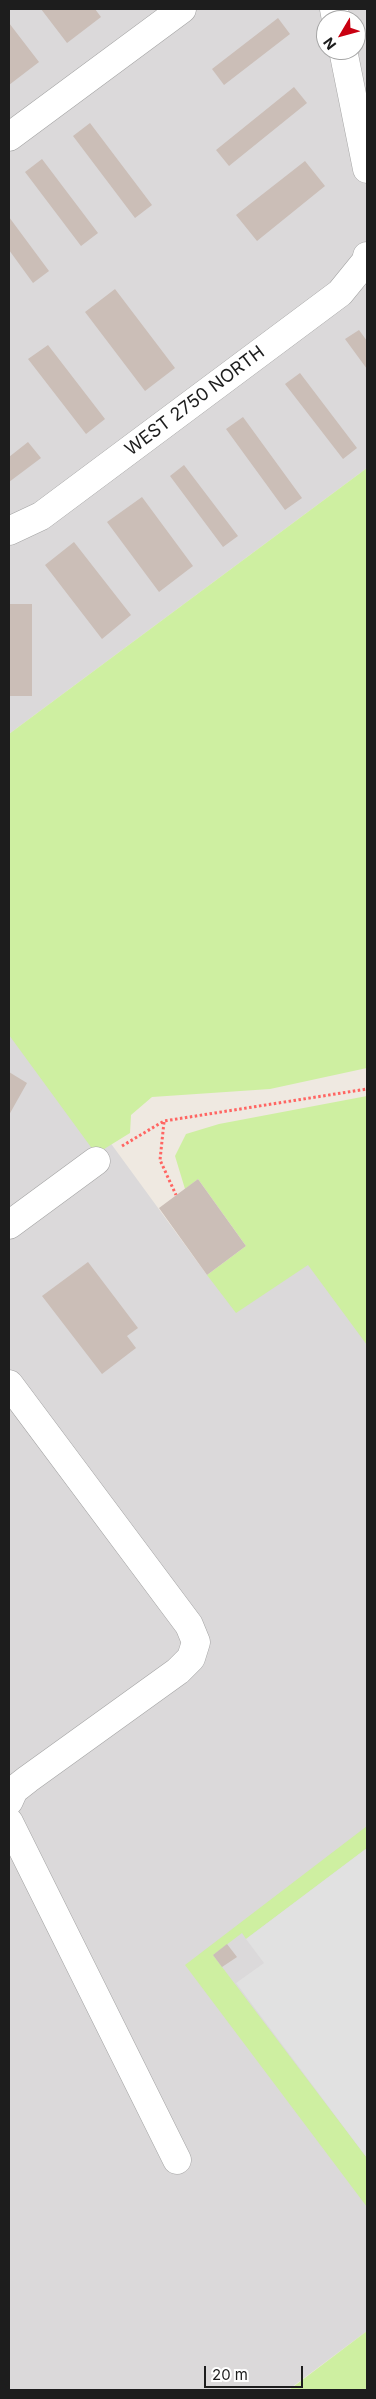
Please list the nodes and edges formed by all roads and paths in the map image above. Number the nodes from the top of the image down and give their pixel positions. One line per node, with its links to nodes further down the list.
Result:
1 (182, 9): 3 (street)
2 (345, 60): 4 (street)
3 (9, 137)
4 (367, 169)
5 (367, 256): 6 (street, WEST 2750 NORTH)
6 (9, 531)
7 (367, 1089): 8 (path)
8 (164, 1121): 9 (path); 10 (path)
9 (96, 1162): 11 (street)
10 (176, 1196)
11 (9, 1226)
12 (9, 1384): 13 (street)
13 (9, 1801)
14 (9, 1822): 15 (street)
15 (177, 2160)

